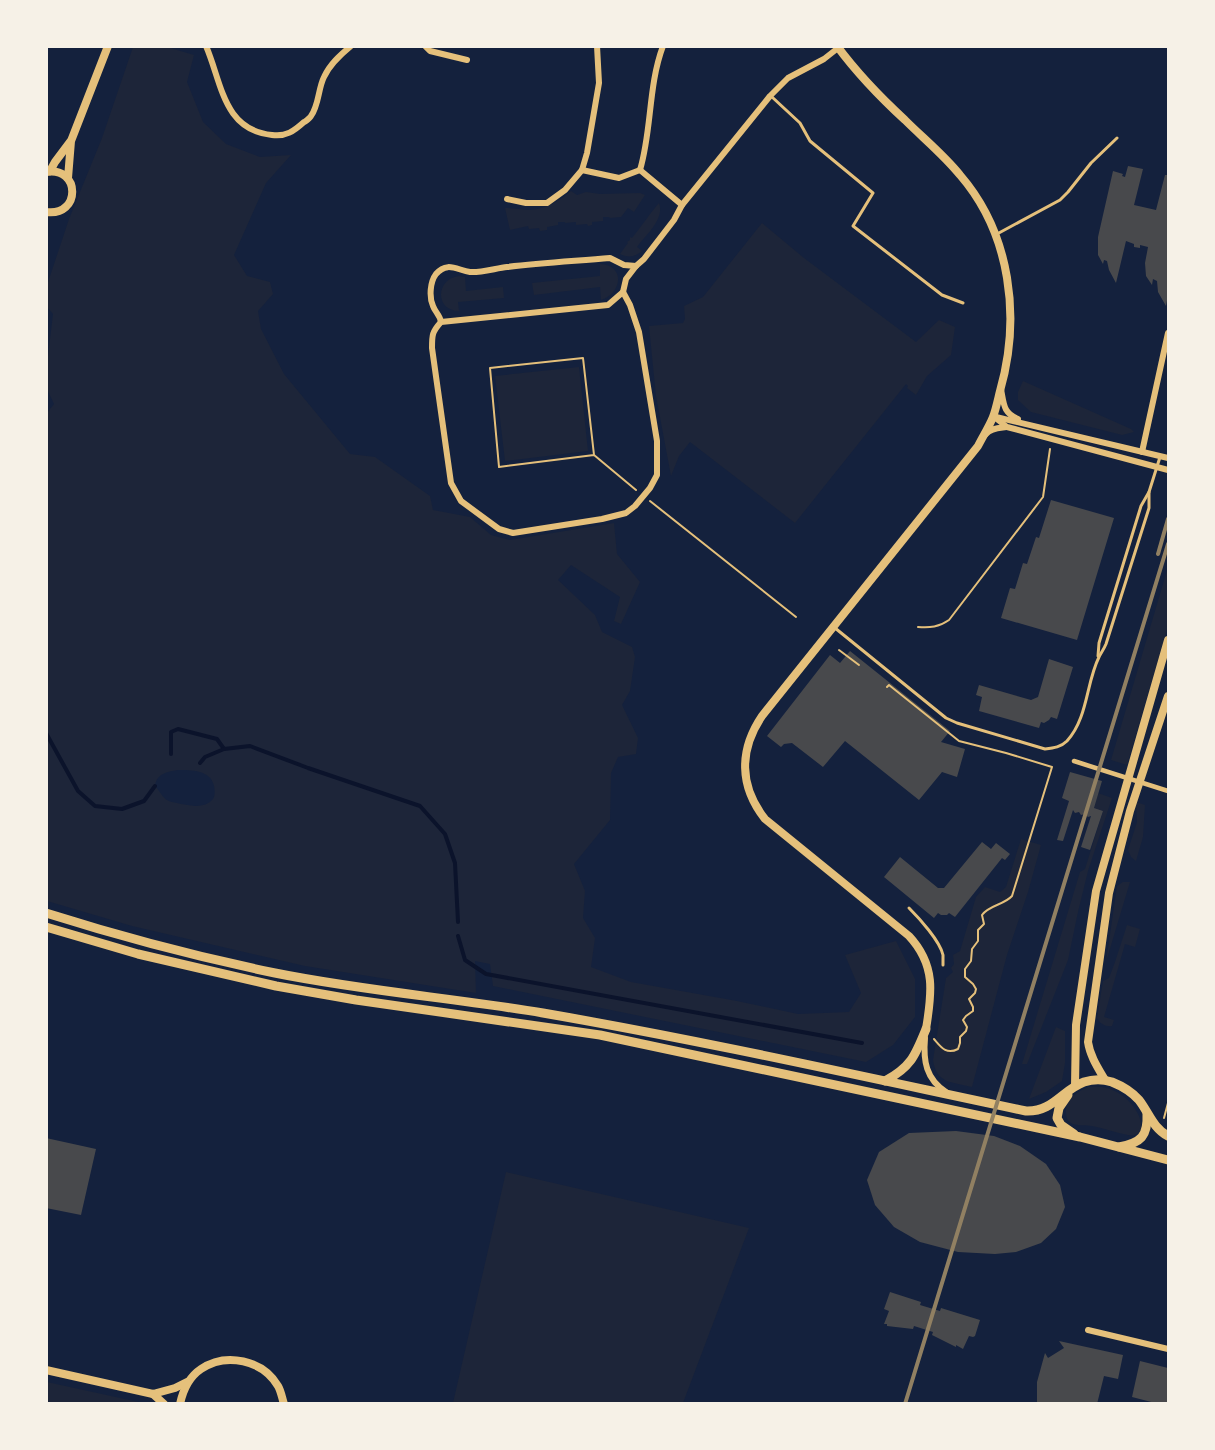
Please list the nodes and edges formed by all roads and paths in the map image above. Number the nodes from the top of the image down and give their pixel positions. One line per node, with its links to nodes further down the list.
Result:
1 (108, 46): 11 (street)
2 (207, 46): 3 (street)
3 (351, 46)
4 (425, 46): 8 (street)
5 (597, 46): 12 (street)
6 (663, 46): 13 (street)
7 (837, 47): 9 (street); 19 (street)
8 (468, 60)
9 (770, 96): 17 (street); 22 (lane)
10 (1117, 138): 19 (lane)
11 (71, 141): 14 (street); 15 (street)
12 (582, 170): 13 (street); 16 (street)
13 (640, 170): 17 (street)
14 (48, 171): 15 (street)
15 (68, 178): 18 (street)
16 (507, 199)
17 (682, 205): 20 (street)
18 (48, 215)
19 (996, 235): 25 (street)
20 (636, 266): 21 (street); 23 (street)
21 (622, 292): 23 (street); 23 (street)
22 (963, 303)
23 (441, 322)
24 (1168, 333): 31 (street)
25 (1001, 388): 26 (street); 27 (street)
26 (993, 416): 27 (street); 28 (street); 29 (street)
27 (1029, 424): 31 (street)
28 (1007, 427): 29 (street); 35 (street)
29 (978, 446): 41 (street)
30 (1050, 452): 42 (path)
31 (1142, 452): 33 (street)
32 (594, 455): 32 (path); 37 (path)
33 (1160, 456): 34 (street); 35 (lane)
34 (1168, 458)
35 (1157, 467): 36 (street); 38 (lane)
36 (1168, 470)
37 (639, 492)
38 (1149, 492): 45 (lane); 45 (lane)
39 (654, 504): 40 (path)
40 (796, 616)
41 (833, 627): 45 (lane); 55 (street)
42 (918, 627)
43 (1168, 640): 59 (street)
44 (839, 650): 46 (path)
45 (1098, 658)
46 (859, 665)
47 (887, 687): 56 (path)
48 (1168, 696): 57 (street)
49 (1074, 761): 50 (street)
50 (1168, 791)
51 (909, 908): 54 (lane)
52 (46, 914): 58 (main road)
53 (46, 927): 65 (main road)
54 (943, 965)
55 (926, 1029): 58 (main road); 60 (street)
56 (934, 1039)
57 (1105, 1080): 59 (main road); 62 (main road)
58 (885, 1081): 60 (main road)
59 (1075, 1086): 60 (main road); 65 (main road)
60 (949, 1094)
61 (1168, 1103): 63 (path)
62 (1147, 1114): 64 (main road); 66 (main road)
63 (1163, 1121)
64 (1168, 1136)
65 (1080, 1137): 66 (main road)
66 (1117, 1147): 67 (main road)
67 (1168, 1160)
68 (1088, 1330): 69 (street)
69 (1168, 1349)
70 (46, 1370): 72 (street)
71 (189, 1381): 72 (street); 73 (street); 75 (street)
72 (153, 1394): 74 (street)
73 (284, 1403)
74 (164, 1404)
75 (180, 1404)

